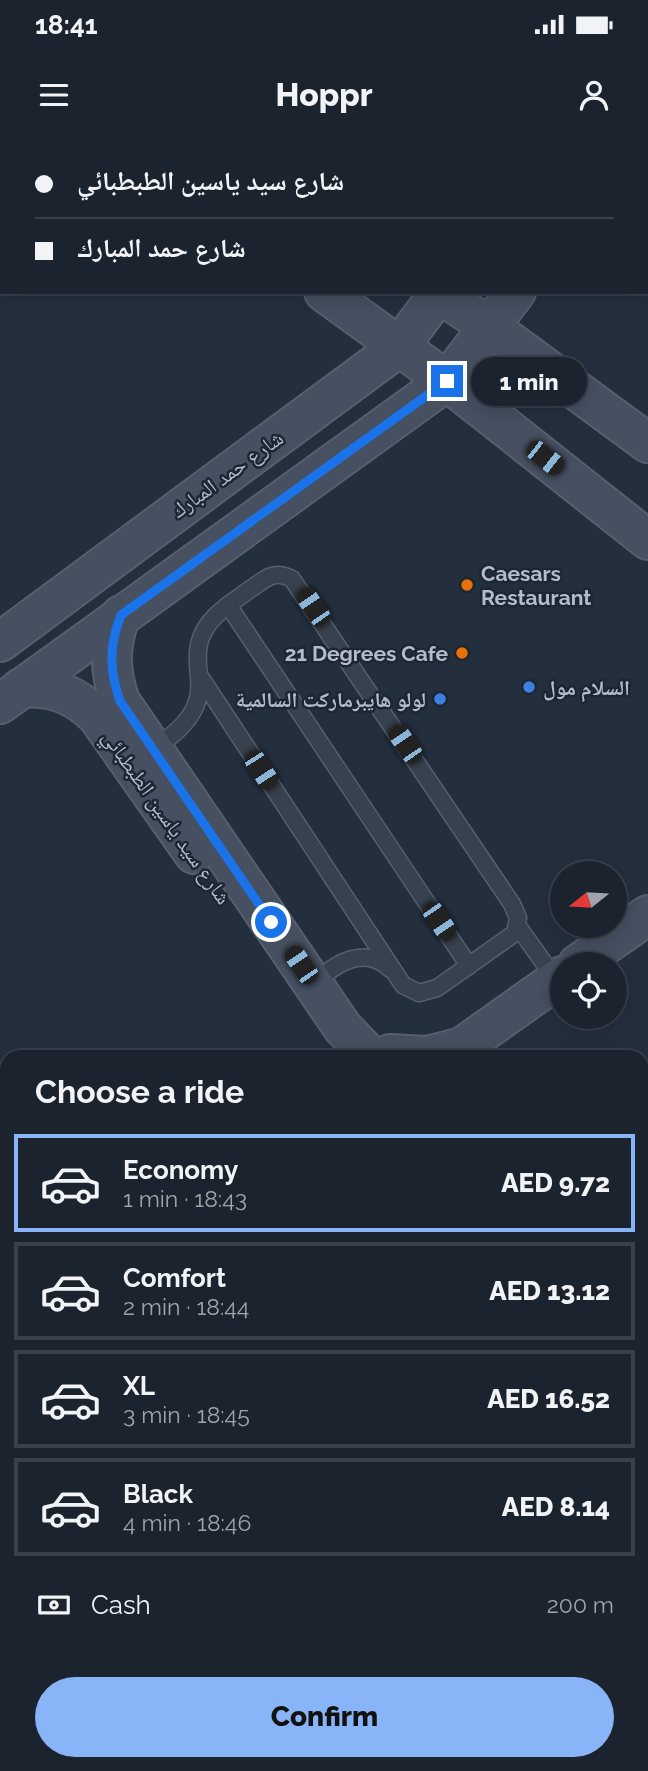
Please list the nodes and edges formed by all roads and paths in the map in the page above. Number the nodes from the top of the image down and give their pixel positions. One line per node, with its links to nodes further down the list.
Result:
1 (327, 294): 6 (street)
2 (437, 294): 6 (street, شارع حمد المبارك)
3 (440, 294): 5 (street)
4 (515, 294): 5 (street)
5 (490, 327): 7 (street); 8 (street)
6 (399, 347): 7 (street); 12 (street, شارع حمد المبارك)
7 (447, 381): 9 (street); 11 (street)
8 (648, 443)
9 (648, 540)
10 (228, 605): 13 (lane); 17 (lane); 20 (lane)
11 (121, 615): 14 (street); 15 (street, شارع سيد ياسين الطبطبائي)
12 (0, 642)
13 (201, 678): 15 (lane); 21 (lane)
14 (11, 696): 15 (street, شارع سيد ياسين الطبطبائي)
15 (143, 757): 23 (street, شارع سيد ياسين الطبطبائي); 24 (street, شارع سيد ياسين الطبطبائي)
16 (648, 915): 18 (street)
17 (517, 925): 19 (lane); 20 (lane)
18 (595, 952)
19 (550, 958)
20 (469, 966): 21 (lane)
21 (397, 975): 23 (lane)
22 (550, 984): 26 (street)
23 (315, 986): 25 (street, شارع سيد ياسين الطبطبائي)
24 (328, 1050)
25 (371, 1050)
26 (461, 1050)

